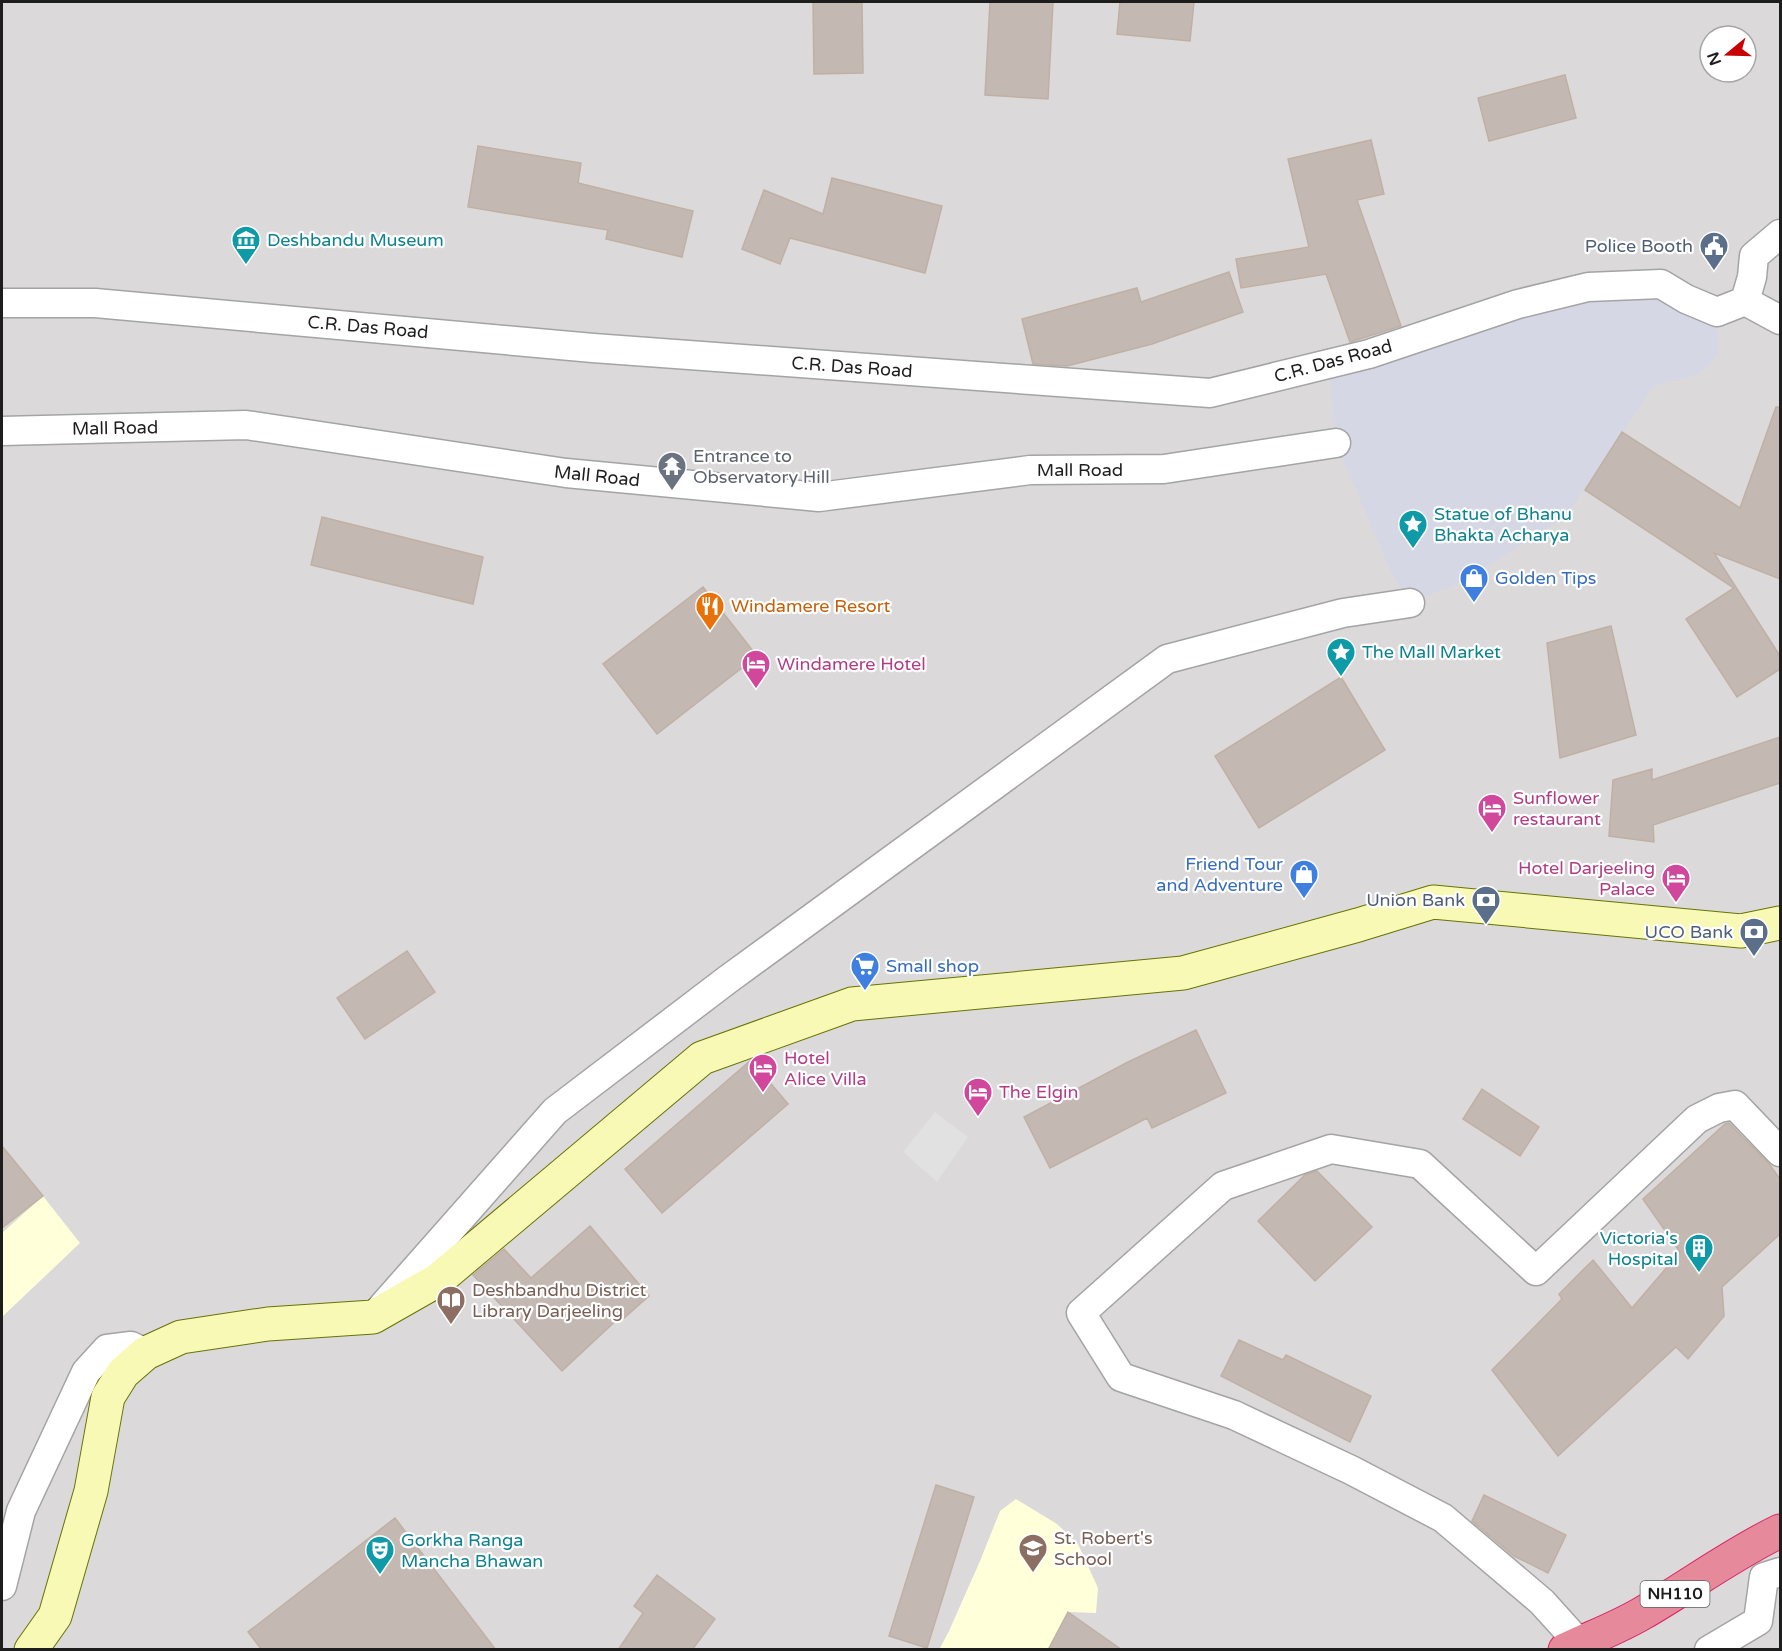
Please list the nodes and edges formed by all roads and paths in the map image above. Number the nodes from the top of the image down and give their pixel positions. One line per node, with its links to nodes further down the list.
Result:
1 (1780, 234): 2 (street)
2 (1745, 301): 3 (street, C.R. Das Road); 4 (street)
3 (2, 303)
4 (1780, 320)
5 (2, 431): 6 (street, Mall Road)
6 (1336, 443)
7 (1410, 603): 10 (street)
8 (1780, 923): 10 (main road)
9 (1780, 1152): 15 (street)
10 (373, 1317): 11 (main road)
11 (146, 1353): 14 (street); 16 (main road)
12 (1780, 1531): 15 (highway, NH110)
13 (1780, 1572): 17 (street)
14 (2, 1586)
15 (1572, 1646)
16 (31, 1650)
17 (1709, 1650)

